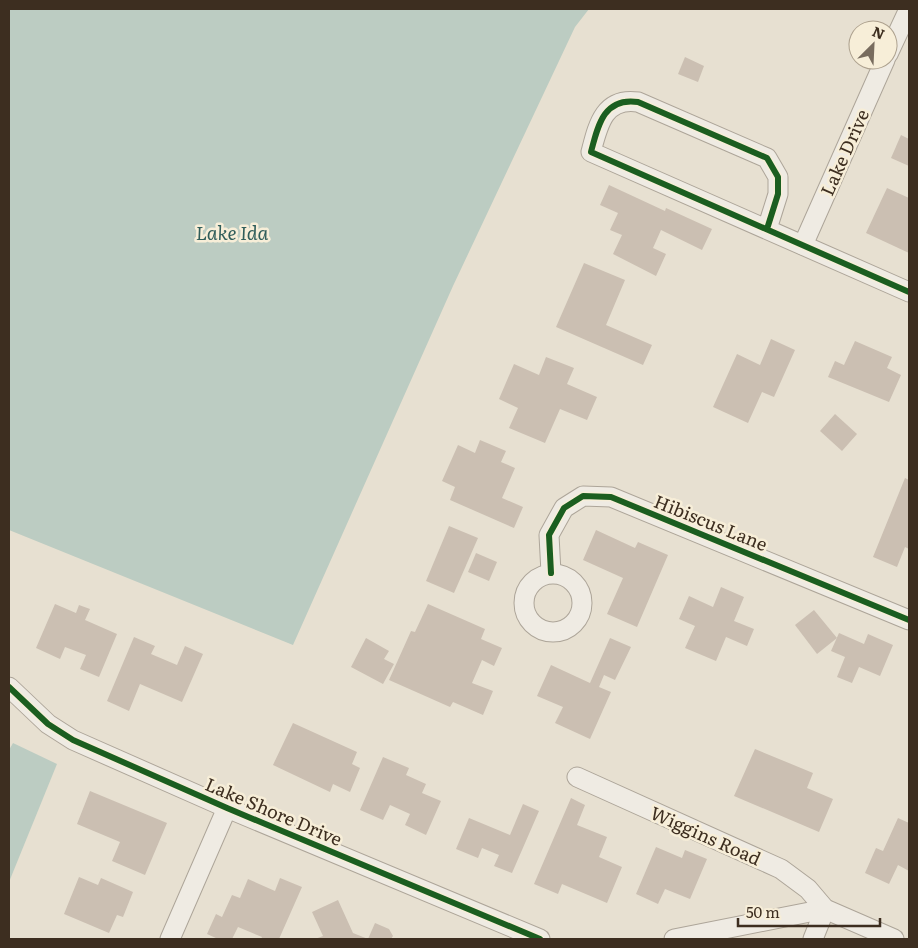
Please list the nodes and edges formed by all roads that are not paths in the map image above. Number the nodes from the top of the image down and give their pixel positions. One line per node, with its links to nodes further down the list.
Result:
1 (909, 9): 2 (street)
2 (898, 33)
3 (881, 70): 5 (street, Lake Drive)
4 (767, 229): 4 (street); 5 (street)
5 (803, 244): 6 (street)
6 (909, 292)
7 (551, 574): 8 (street, Hibiscus Lane)
8 (909, 620)
9 (9, 687): 11 (street, Lake Shore Drive)
10 (577, 777): 12 (street, Wiggins Road)
11 (226, 808): 13 (street); 14 (street, Lake Shore Drive)
12 (825, 909): 15 (street); 16 (street); 17 (street)
13 (170, 939)
14 (540, 939)
15 (674, 939)
16 (812, 939)
17 (894, 939)

